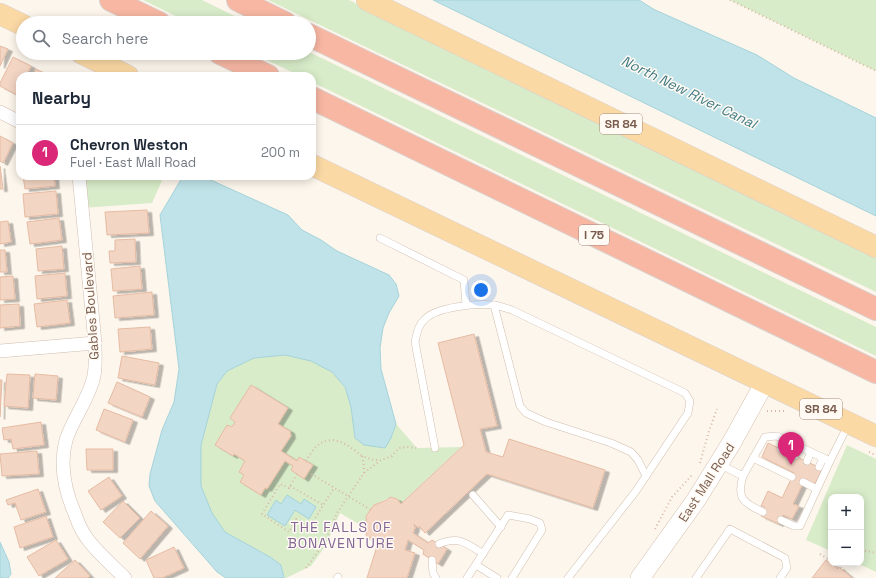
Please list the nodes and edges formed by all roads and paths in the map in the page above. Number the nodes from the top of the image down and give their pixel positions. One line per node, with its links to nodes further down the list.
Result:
1 (111, 0): 6 (highway)
2 (238, 0): 7 (highway)
3 (367, 0): 21 (main road, SR 84)
4 (730, 0): 12 (path)
5 (0, 14): 8 (main road)
6 (144, 16)
7 (271, 16)
8 (16, 22)
9 (316, 38): 24 (highway)
10 (95, 60): 13 (main road)
11 (235, 60): 14 (highway)
12 (876, 71)
13 (120, 72)
14 (260, 72)
15 (316, 100): 27 (highway, I 75)
16 (0, 112): 17 (street)
17 (16, 120)
18 (316, 167): 28 (main road, SR 84)
19 (78, 180): 25 (street, Gables Boulevard)
20 (380, 238): 23 (lane)
21 (876, 247)
22 (494, 305): 23 (lane); 57 (lane); 57 (lane)
23 (466, 306): 39 (lane)
24 (876, 309)
25 (95, 342): 26 (street); 82 (street, Gables Boulevard)
26 (0, 351)
27 (876, 372)
28 (765, 382): 32 (main road, SR 84); 49 (street, East Mall Road)
29 (717, 410): 50 (path)
30 (767, 411): 31 (path)
31 (789, 411)
32 (849, 423): 34 (main road, SR 84); 46 (lane)
33 (775, 436): 35 (lane); 36 (lane); 44 (lane)
34 (876, 436)
35 (786, 440): 37 (lane); 40 (lane)
36 (771, 445)
37 (799, 446): 41 (lane); 43 (lane)
38 (417, 448): 45 (path)
39 (435, 448)
40 (781, 449)
41 (811, 452): 46 (lane); 48 (lane)
42 (362, 456): 45 (path); 47 (path); 55 (path)
43 (794, 456)
44 (753, 458): 56 (lane); 58 (lane)
45 (381, 460): 55 (path)
46 (827, 460): 51 (lane); 62 (lane)
47 (306, 461)
48 (806, 461)
49 (719, 463): 58 (lane); 88 (street, East Mall Road)
50 (698, 467)
51 (819, 467)
52 (308, 472): 61 (path)
53 (694, 473): 70 (path)
54 (297, 474): 60 (path)
55 (364, 474): 64 (path)
56 (788, 474)
57 (646, 476): 87 (lane)
58 (743, 476): 67 (lane)
59 (808, 484): 62 (lane)
60 (290, 486): 65 (path); 65 (path)
61 (334, 488): 64 (path); 65 (path)
62 (817, 489): 68 (lane)
63 (473, 495): 69 (lane)
64 (348, 497): 66 (path); 80 (path)
65 (323, 505)
66 (370, 510)
67 (763, 512)
68 (781, 520)
69 (501, 527): 74 (lane); 86 (lane)
70 (653, 534)
71 (439, 544): 74 (lane)
72 (864, 551): 73 (path)
73 (876, 553)
74 (483, 554): 78 (lane)
75 (820, 554): 76 (path)
76 (828, 559)
77 (432, 560): 83 (lane)
78 (476, 565): 84 (lane); 85 (lane)
79 (838, 566): 81 (path)
80 (306, 568)
81 (843, 571)
82 (125, 578)
83 (436, 578)
84 (467, 578)
85 (497, 578)
86 (512, 578)
87 (568, 578)
88 (640, 578)
89 (696, 578): 90 (lane)
90 (780, 578)

